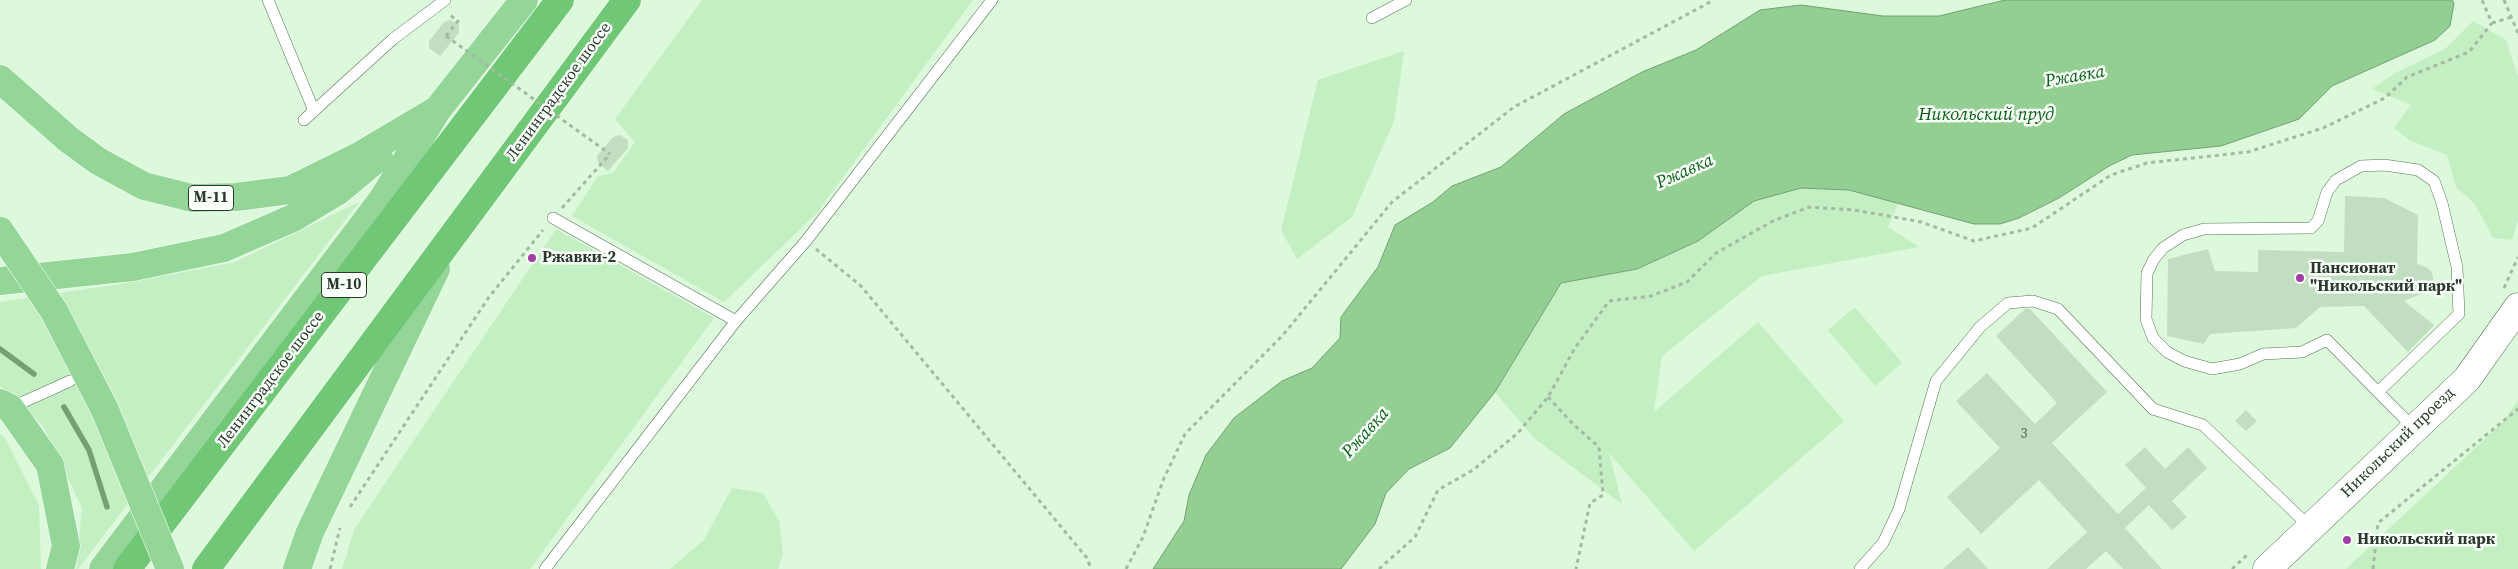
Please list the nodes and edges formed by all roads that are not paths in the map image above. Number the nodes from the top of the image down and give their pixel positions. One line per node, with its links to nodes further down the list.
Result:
1 (268, 0): 11 (lane)
2 (445, 0): 11 (lane)
3 (524, 0): 10 (main road, М-10)
4 (560, 0): 26 (highway, Ленинградское шоссе / М-10)
5 (627, 0): 15 (highway, Ленинградское шоссе)
6 (992, 0): 18 (lane)
7 (1406, 0): 8 (lane)
8 (1372, 18)
9 (0, 79): 10 (main road, М-11)
10 (438, 109): 16 (main road); 25 (main road, М-10)
11 (314, 111): 12 (lane)
12 (304, 120)
13 (553, 218): 18 (lane)
14 (0, 231): 27 (main road, bridge)
15 (450, 240): 28 (highway, Ленинградское шоссе); 29 (main road)
16 (0, 281)
17 (2518, 307): 22 (street, Никольский проезд)
18 (736, 321): 30 (lane)
19 (70, 381): 21 (lane)
20 (2378, 392): 20 (lane); 22 (lane)
21 (5, 406): 24 (main road)
22 (2414, 428): 23 (street, Никольский проезд)
23 (2310, 527): 31 (lane); 32 (street, Никольский проезд)
24 (60, 569)
25 (103, 569)
26 (127, 569)
27 (170, 569)
28 (206, 569)
29 (297, 569)
30 (545, 569)
31 (1860, 569)
32 (2267, 569)

